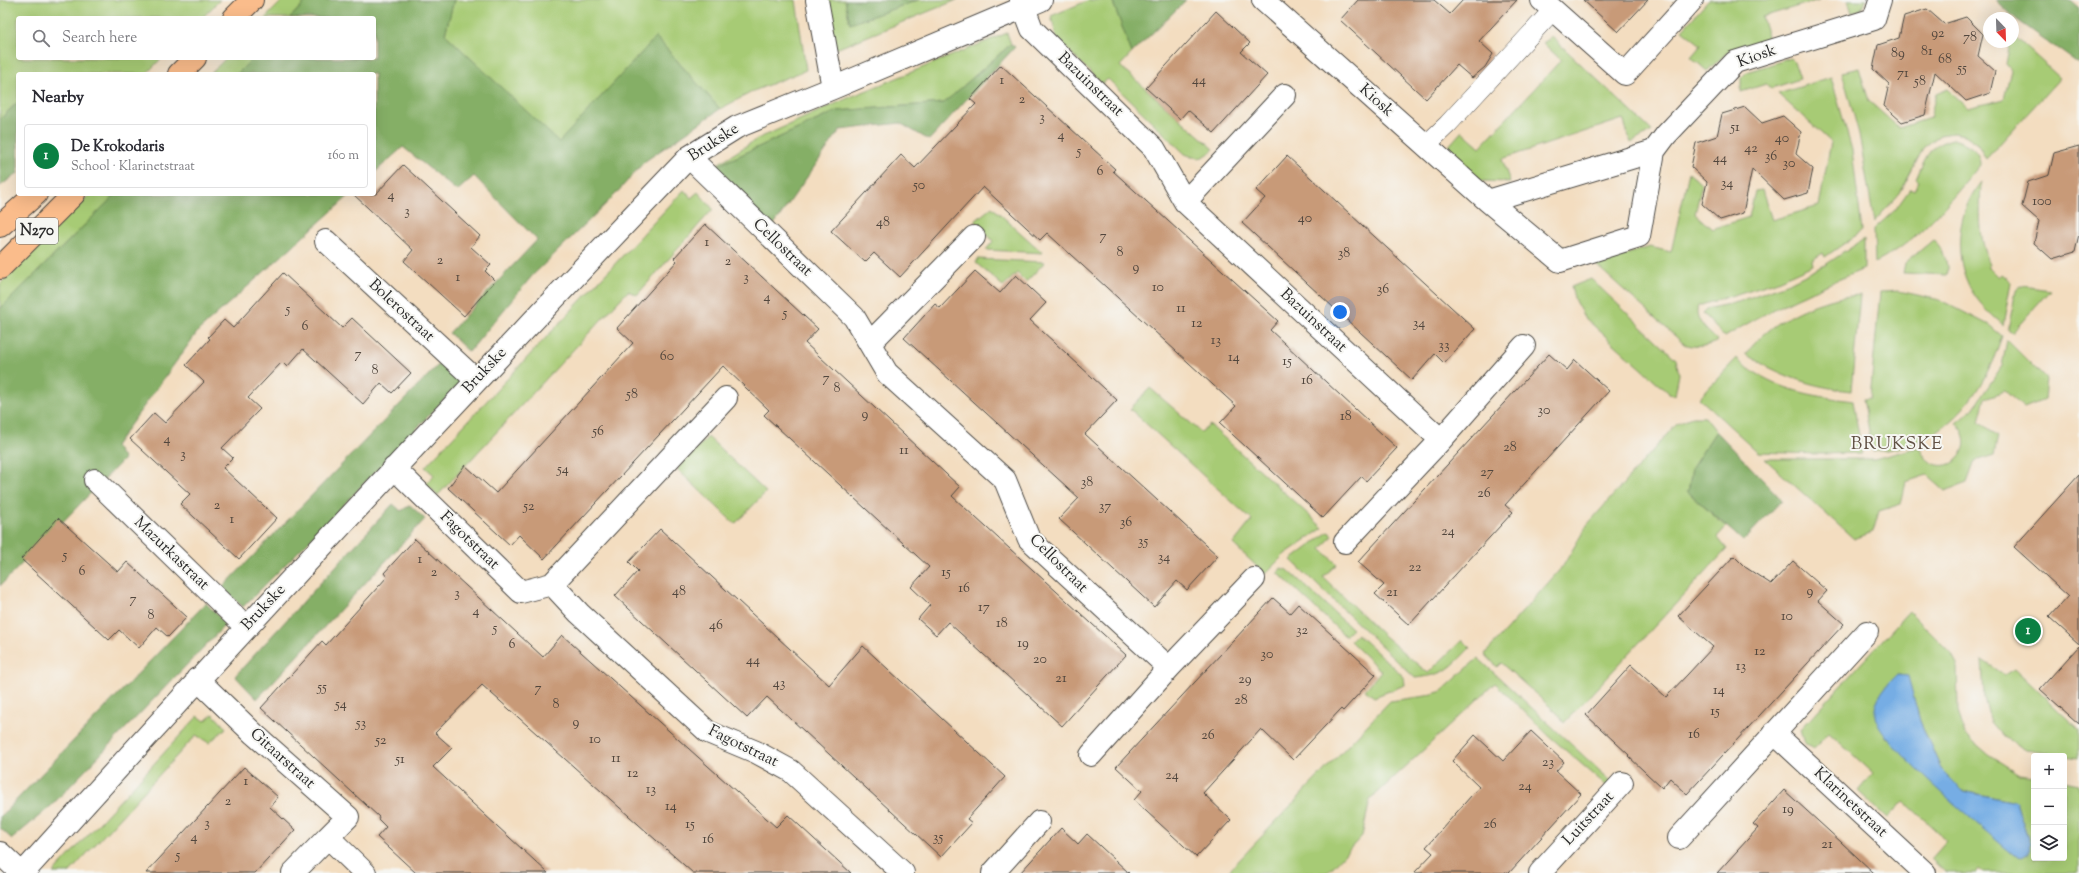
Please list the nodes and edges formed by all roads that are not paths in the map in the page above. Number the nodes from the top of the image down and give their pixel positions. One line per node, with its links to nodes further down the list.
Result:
1 (252, 0): 8 (main road)
2 (817, 0): 11 (street)
3 (1263, 0): 13 (street, Kiosk)
4 (1692, 0): 7 (street)
5 (1880, 0): 14 (street, Kiosk)
6 (1028, 2): 11 (street, Brukske); 19 (street, Bazuinstraat)
7 (1548, 5): 13 (lane)
8 (236, 16)
9 (193, 60): 10 (main road)
10 (181, 72)
11 (833, 88): 15 (street, Brukske)
12 (1285, 95): 19 (street)
13 (1426, 145): 18 (street, Kiosk)
14 (1654, 151): 18 (street); 18 (street, Kiosk)
15 (689, 157): 24 (street, Cellostraat); 26 (street, Brukske)
16 (34, 196): 20 (main road, N270)
17 (72, 196): 23 (main road, N270)
18 (1488, 201)
19 (1185, 202): 28 (street, Bazuinstraat)
20 (0, 226)
21 (974, 237): 24 (street)
22 (326, 241): 26 (street, Bolerostraat)
23 (0, 268)
24 (870, 343): 36 (street, Cellostraat)
25 (1524, 346): 28 (street)
26 (476, 380): 29 (street, Brukske)
27 (726, 398): 33 (street)
28 (1441, 440): 31 (street)
29 (394, 468): 33 (street, Fagotstraat); 34 (street, Brukske)
30 (95, 480): 34 (street, Mazurkastraat)
31 (1345, 542)
32 (1254, 579): 36 (street)
33 (552, 584): 48 (street, Fagotstraat)
34 (246, 628): 37 (street, Brukske)
35 (1867, 632): 38 (street)
36 (1169, 668): 39 (street)
37 (197, 679): 42 (street, Gitaarstraat); 45 (street, Brukske)
38 (1774, 733): 43 (street); 51 (street, Klarinetstraat)
39 (1091, 755)
40 (1622, 783): 50 (street, Luitstraat)
41 (1039, 822): 49 (street)
42 (328, 837): 46 (street, Gitaarstraat); 47 (street)
43 (1679, 838)
44 (0, 853): 45 (street)
45 (22, 873)
46 (293, 873)
47 (365, 873)
48 (903, 873)
49 (992, 873)
50 (1540, 873)
51 (1925, 873)

